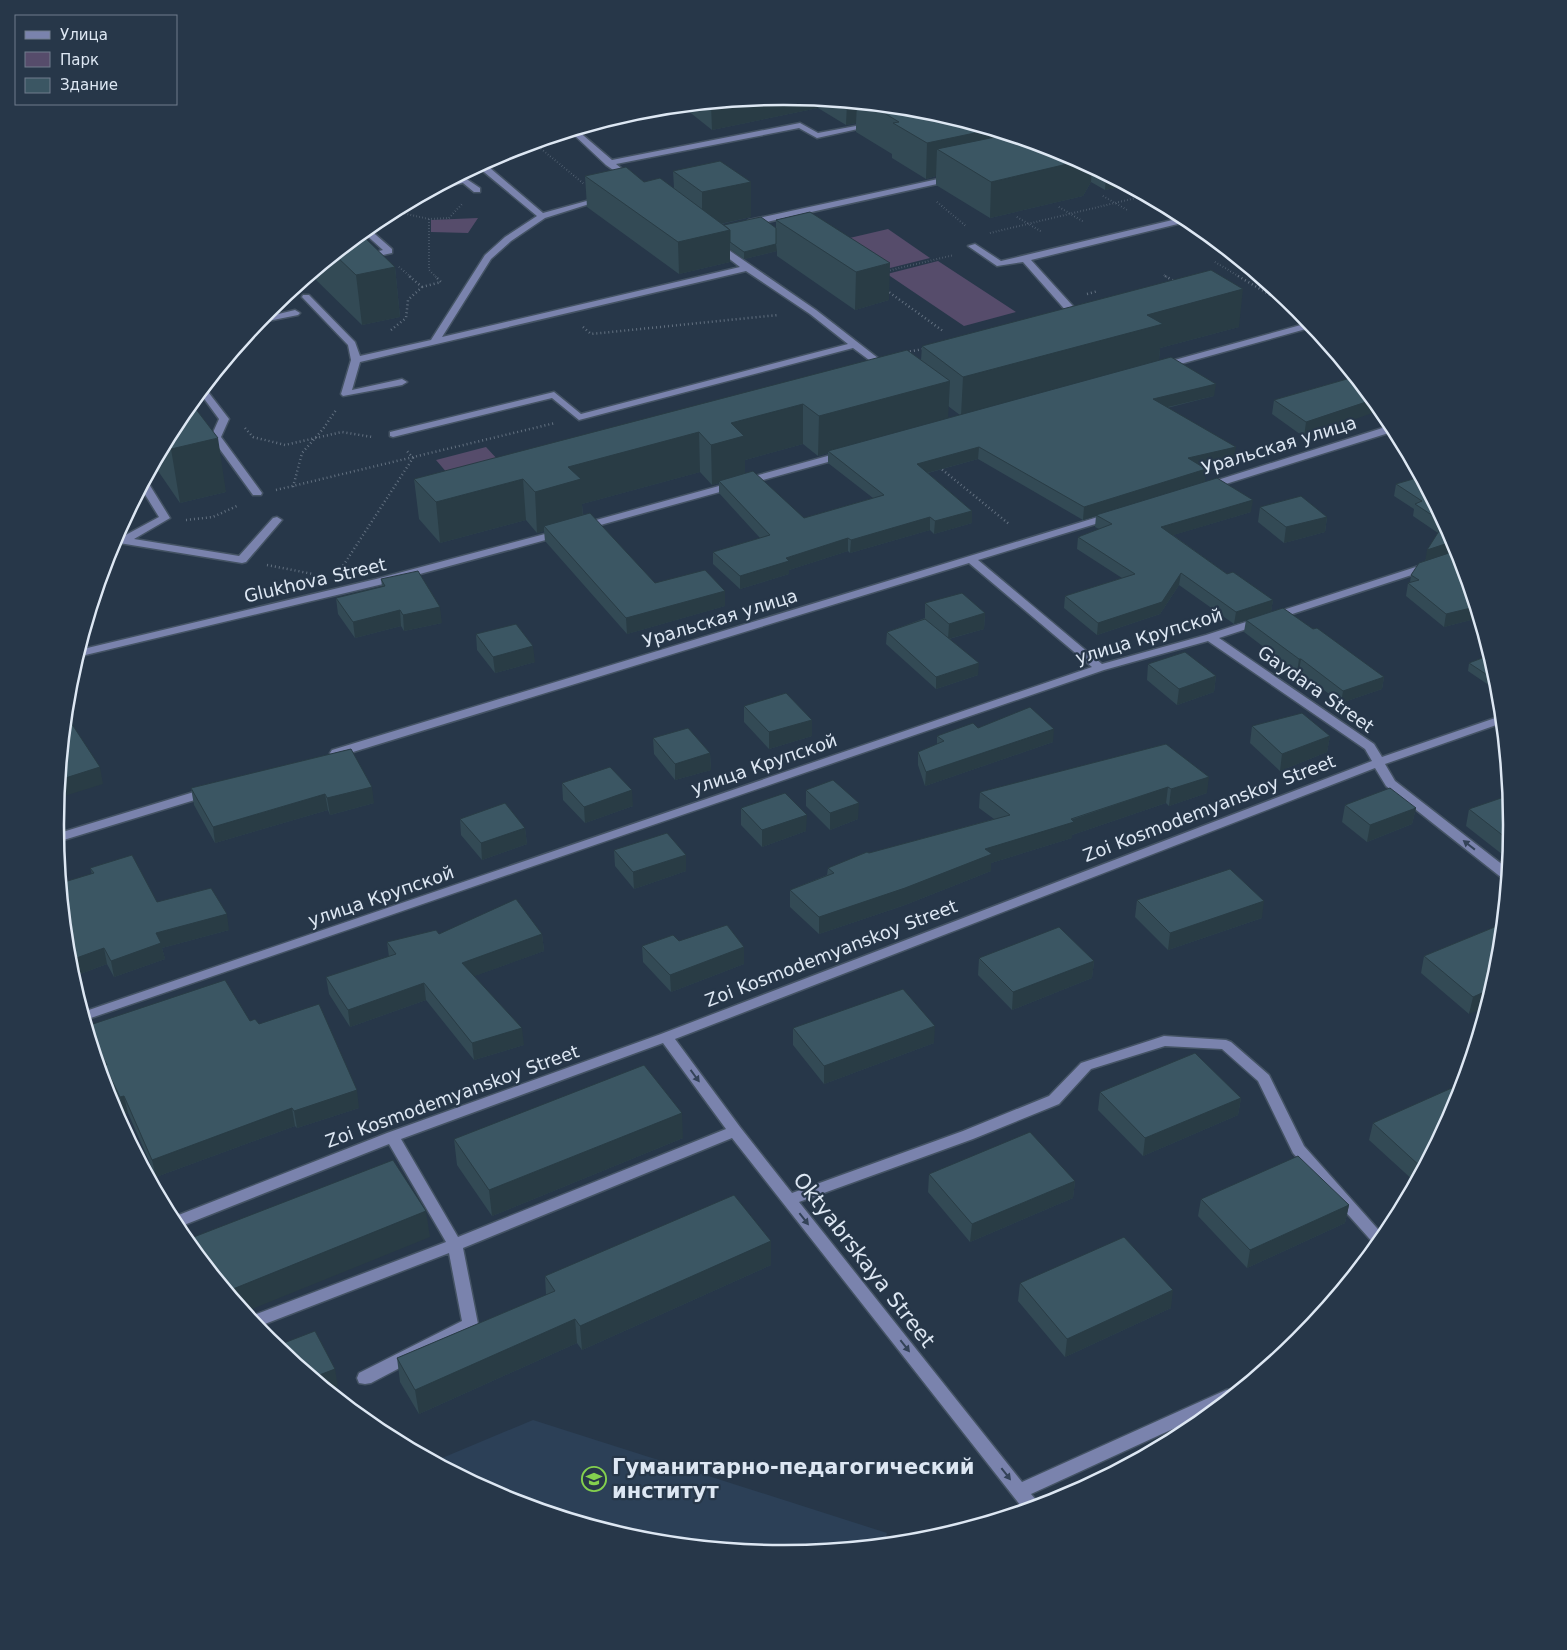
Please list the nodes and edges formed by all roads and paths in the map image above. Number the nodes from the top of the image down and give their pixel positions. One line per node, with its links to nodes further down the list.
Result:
1 (883, 122): 4 (street)
2 (579, 135): 4 (street)
3 (540, 148): 11 (path)
4 (609, 163): 9 (street)
5 (487, 170): 14 (street)
6 (957, 177): 8 (street)
7 (463, 180): 10 (street)
8 (918, 186): 17 (street); 19 (path)
9 (639, 187)
10 (477, 190): 15 (path)
11 (606, 198): 14 (street)
12 (1136, 198): 19 (path)
13 (405, 214): 15 (path)
14 (542, 216): 41 (street)
15 (429, 219): 30 (path)
16 (1175, 222): 24 (street)
17 (738, 226)
18 (372, 235): 22 (street)
19 (977, 236): 21 (path)
20 (709, 238): 26 (street)
21 (975, 248): 24 (street); 27 (path)
22 (384, 253): 23 (street); 30 (path)
23 (372, 256)
24 (1025, 259): 38 (street)
25 (1215, 262): 32 (path)
26 (747, 268): 34 (street); 35 (street)
27 (885, 272)
28 (1164, 275): 29 (path)
29 (1178, 283)
30 (422, 287): 44 (path)
31 (882, 287): 40 (path)
32 (1267, 293)
33 (306, 297): 44 (street)
34 (564, 311): 35 (path); 41 (street)
35 (814, 312): 42 (street)
36 (295, 313): 37 (street)
37 (273, 318)
38 (1071, 320)
39 (1303, 327): 46 (street)
40 (943, 331)
41 (434, 342): 44 (street)
42 (855, 345): 45 (street); 51 (street)
43 (928, 349): 45 (path)
44 (355, 356): 49 (street)
45 (871, 356): 47 (street)
46 (1153, 369)
47 (893, 373)
48 (402, 382): 49 (street)
49 (346, 394): 55 (path)
50 (206, 395): 62 (street)
51 (580, 417): 54 (street); 57 (path)
52 (244, 426): 55 (path)
53 (1385, 430): 60 (street, Уральская улица)
54 (393, 434): 55 (path)
55 (316, 437): 59 (path)
56 (856, 451): 75 (street, Glukhova Street)
57 (413, 458): 59 (path); 72 (path)
58 (933, 462): 68 (path)
59 (293, 486): 62 (path)
60 (1202, 488)
61 (147, 489): 64 (street)
62 (257, 493): 64 (path)
63 (1126, 512): 68 (street, Уральская улица)
64 (165, 518): 66 (street)
65 (277, 520): 67 (street)
66 (125, 537)
67 (123, 541)
68 (1031, 542): 69 (street, Уральская улица)
69 (972, 560): 76 (street); 78 (street, Уральская улица)
70 (1441, 562): 74 (street, улица Крупской)
71 (273, 566): 73 (path)
72 (340, 570)
73 (315, 574)
74 (1210, 637): 76 (street, улица Крупской); 79 (street, Gaydara Street)
75 (85, 652)
76 (1100, 668): 83 (street, улица Крупской)
77 (1495, 721): 79 (street, Zoi Kosmodemyanskoy Street)
78 (323, 757)
79 (1379, 762): 82 (street, Gaydara Street, one-way to 79); 84 (street, Zoi Kosmodemyanskoy Street)
80 (218, 789): 81 (street)
81 (64, 836)
82 (1502, 872)
83 (89, 1014)
84 (666, 1037): 85 (street, Oktyabrskaya Street, one-way to 85); 86 (street, Zoi Kosmodemyanskoy Street)
85 (735, 1131): 87 (street, Oktyabrskaya Street); 90 (street)
86 (392, 1137): 88 (street, Zoi Kosmodemyanskoy Street); 90 (street)
87 (789, 1200): 89 (street); 94 (street, Oktyabrskaya Street, one-way to 94)
88 (182, 1220)
89 (1375, 1235)
90 (455, 1245): 91 (street); 92 (street)
91 (261, 1319)
92 (365, 1378)
93 (1207, 1406): 94 (street)
94 (1020, 1491): 95 (street, Oktyabrskaya Street)
95 (1028, 1502)

